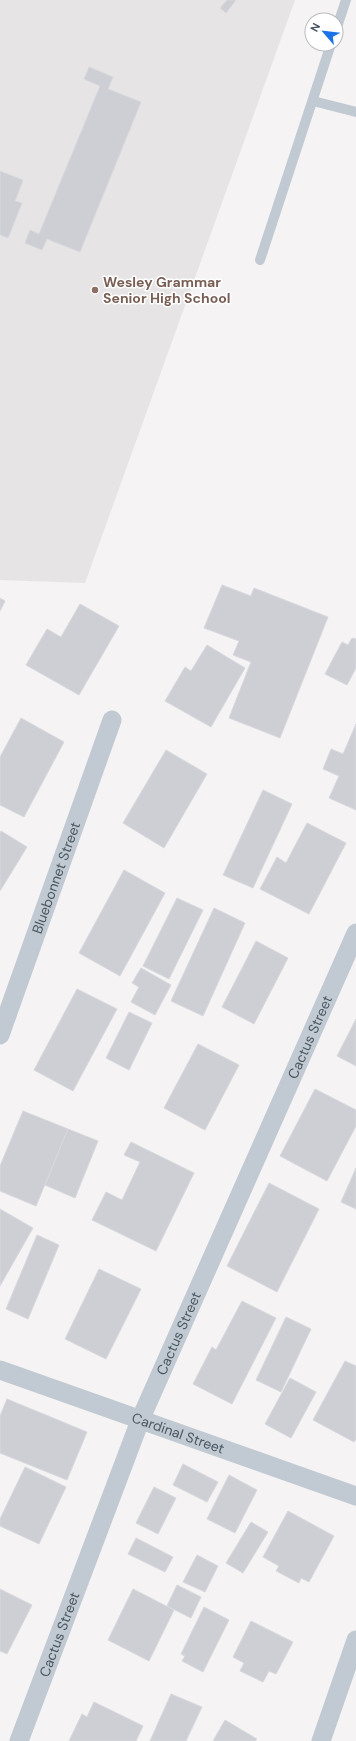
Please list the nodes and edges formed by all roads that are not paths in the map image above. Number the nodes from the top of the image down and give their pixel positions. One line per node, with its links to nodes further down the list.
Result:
1 (346, 0): 2 (lane)
2 (342, 12)
3 (328, 52): 4 (lane)
4 (313, 101): 5 (lane); 6 (lane)
5 (356, 112)
6 (260, 260)
7 (112, 720): 9 (street, Bluebonnet Street)
8 (356, 933): 11 (street, Cactus Street)
9 (0, 1035)
10 (0, 1370): 11 (street, Cardinal Street)
11 (141, 1418): 12 (street, Cardinal Street); 14 (street, Cactus Street)
12 (356, 1496)
13 (356, 1640): 15 (street)
14 (19, 1741)
15 (321, 1741)

